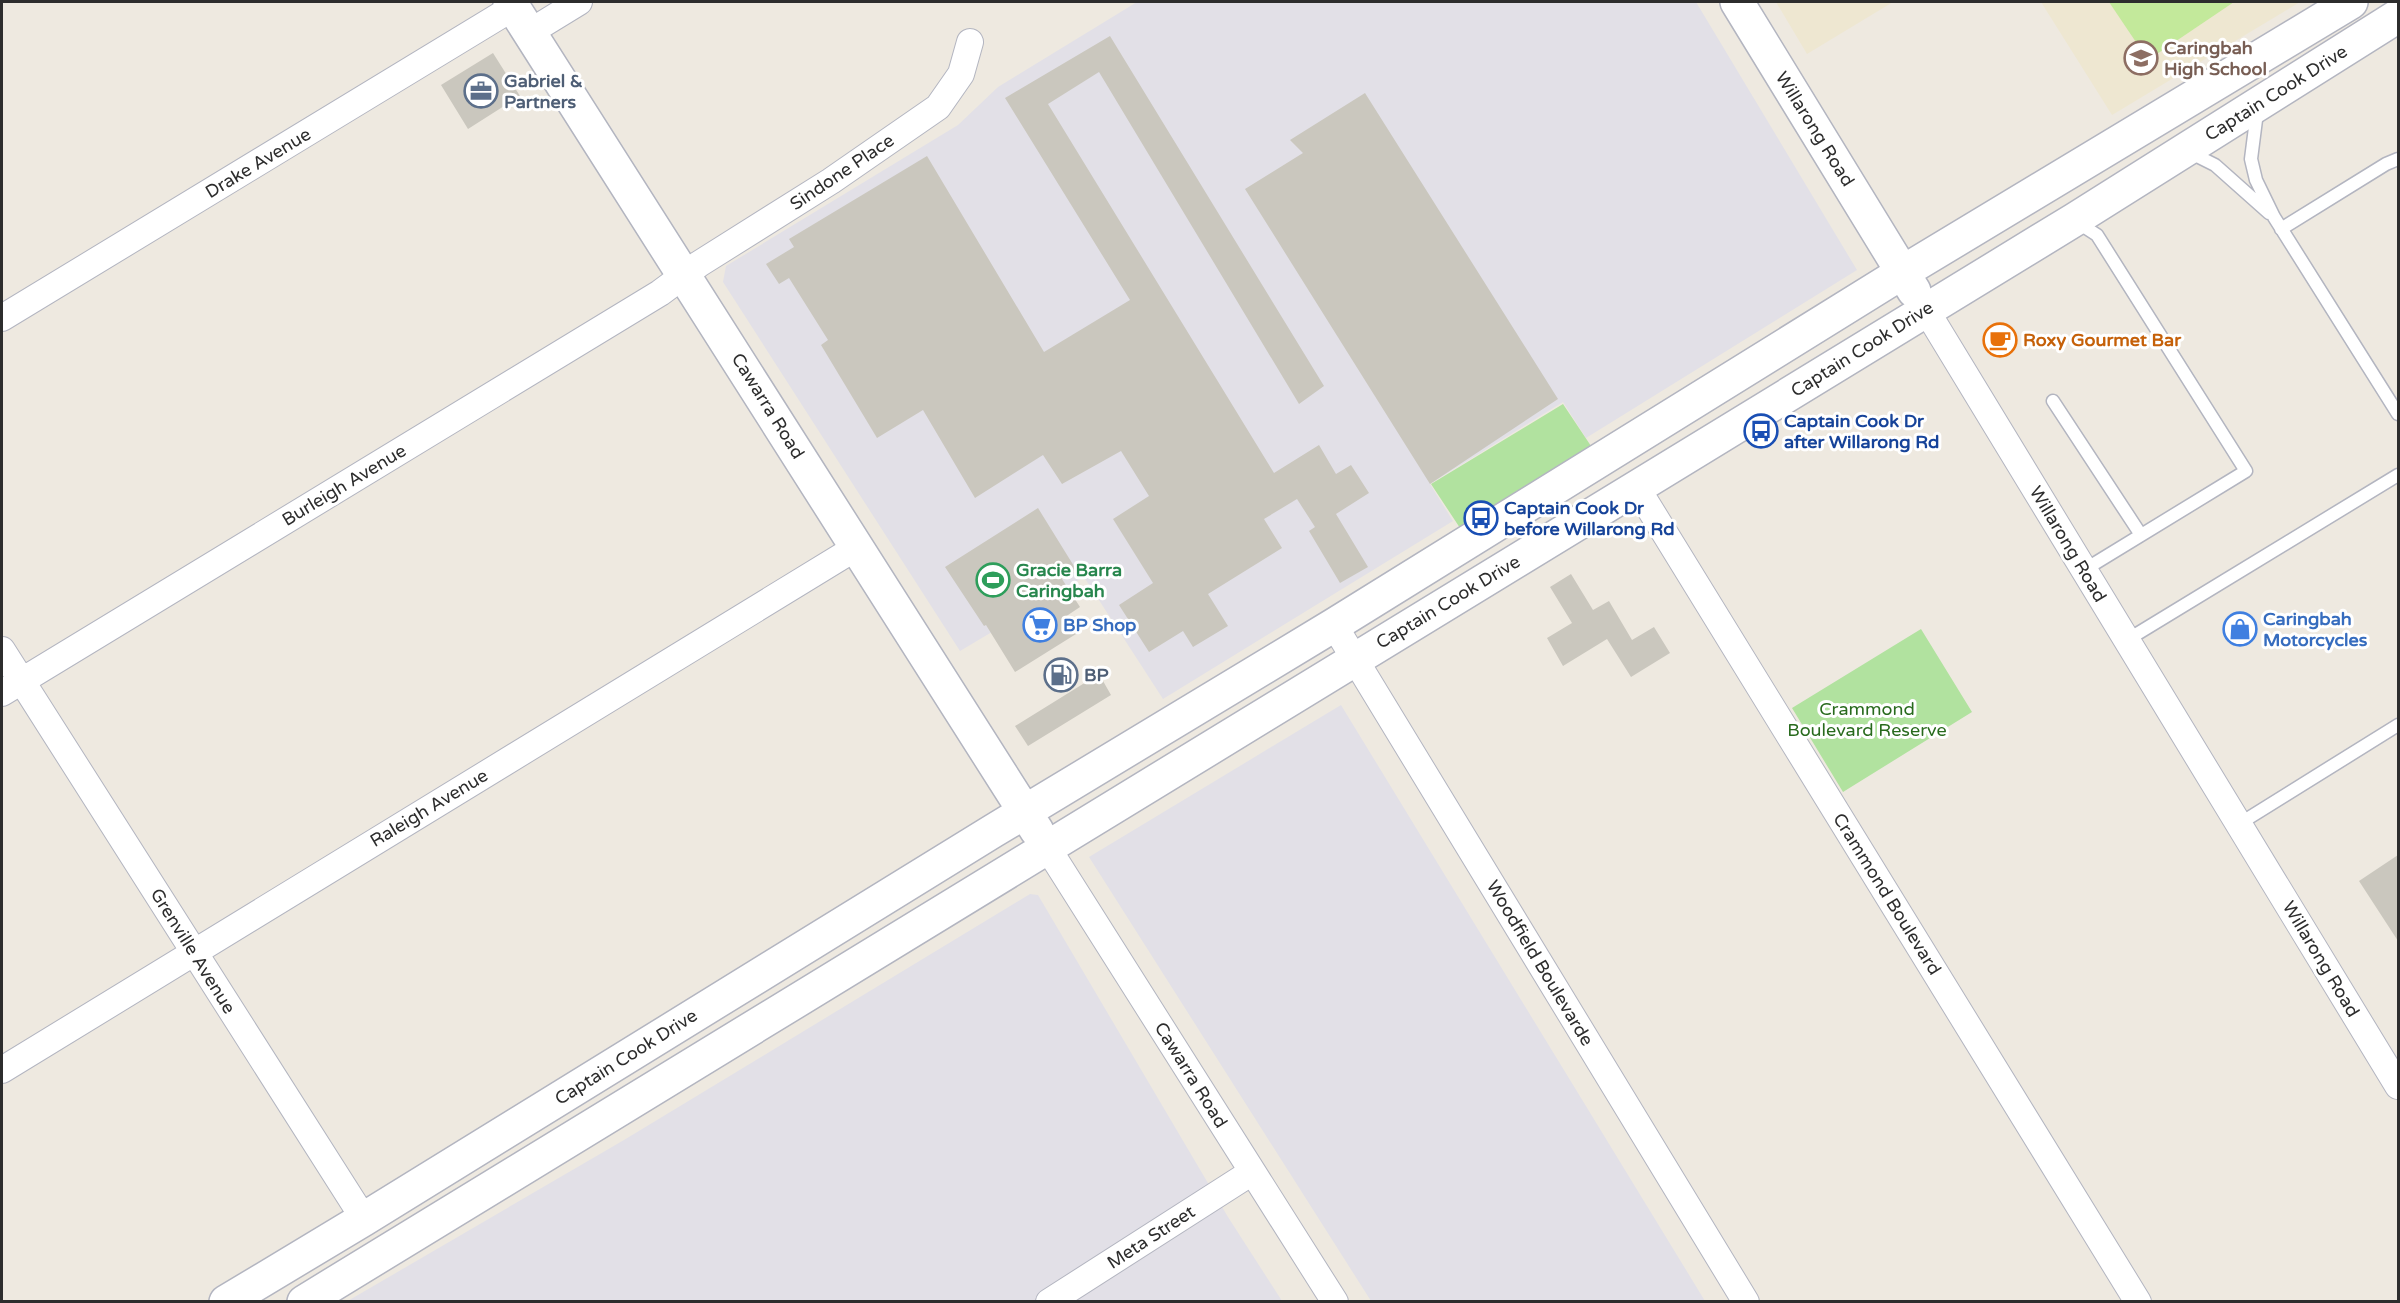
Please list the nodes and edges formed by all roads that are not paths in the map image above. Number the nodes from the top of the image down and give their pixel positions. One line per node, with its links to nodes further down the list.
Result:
1 (579, 2): 4 (street, Drake Avenue)
2 (1737, 2): 13 (main road, Willarong Road)
3 (2351, 2): 13 (main road, Captain Cook Drive)
4 (518, 13): 14 (main road, Cawarra Road); 16 (street, Drake Avenue)
5 (2398, 16): 7 (main road, Captain Cook Drive)
6 (970, 42): 14 (street, Sindone Place)
7 (2258, 105): 8 (main road, Captain Cook Drive); 10 (lane)
8 (2185, 150): 10 (lane); 11 (main road, Captain Cook Drive)
9 (2398, 159): 12 (lane)
10 (2274, 218): 12 (lane)
11 (2074, 220): 15 (main road, Captain Cook Drive); 21 (lane)
12 (2281, 229): 18 (lane)
13 (1903, 272): 15 (main road, Willarong Road); 24 (main road, Captain Cook Drive)
14 (684, 275): 22 (main road, Cawarra Road); 28 (street, Burleigh Avenue)
15 (1926, 310): 20 (main road, Captain Cook Drive); 23 (street, Willarong Road)
16 (2, 318)
17 (2053, 401): 21 (lane)
18 (2398, 414)
19 (2398, 475): 25 (lane)
20 (1637, 488): 27 (main road, Captain Cook Drive); 44 (street, Crammond Boulevard)
21 (2141, 535): 23 (lane)
22 (857, 547): 30 (main road, Cawarra Road); 33 (street, Raleigh Avenue)
23 (2084, 570): 25 (street, Willarong Road)
24 (1334, 625): 27 (street, Woodfield Boulevarde); 30 (main road, Captain Cook Drive)
25 (2127, 640): 31 (street, Willarong Road)
26 (2, 650): 28 (street, Grenville Avenue)
27 (1354, 659): 32 (main road, Captain Cook Drive); 43 (street, Woodfield Boulevarde)
28 (11, 687): 33 (street, Grenville Avenue)
29 (2398, 725): 31 (lane)
30 (1025, 811): 32 (main road); 37 (main road, Captain Cook Drive)
31 (2239, 824): 35 (street, Willarong Road)
32 (1047, 847): 36 (street, Cawarra Road); 38 (main road, Captain Cook Drive)
33 (193, 952): 34 (street, Raleigh Avenue); 37 (street, Grenville Avenue)
34 (2, 1070)
35 (2398, 1086)
36 (1252, 1172): 41 (street, Meta Street); 42 (street, Cawarra Road)
37 (364, 1219): 38 (main road, Grenville Avenue); 39 (main road, Captain Cook Drive)
38 (388, 1250): 40 (main road, Captain Cook Drive)
39 (226, 1302)
40 (304, 1302)
41 (1049, 1302)
42 (1335, 1302)
43 (1746, 1302)
44 (2138, 1302)

